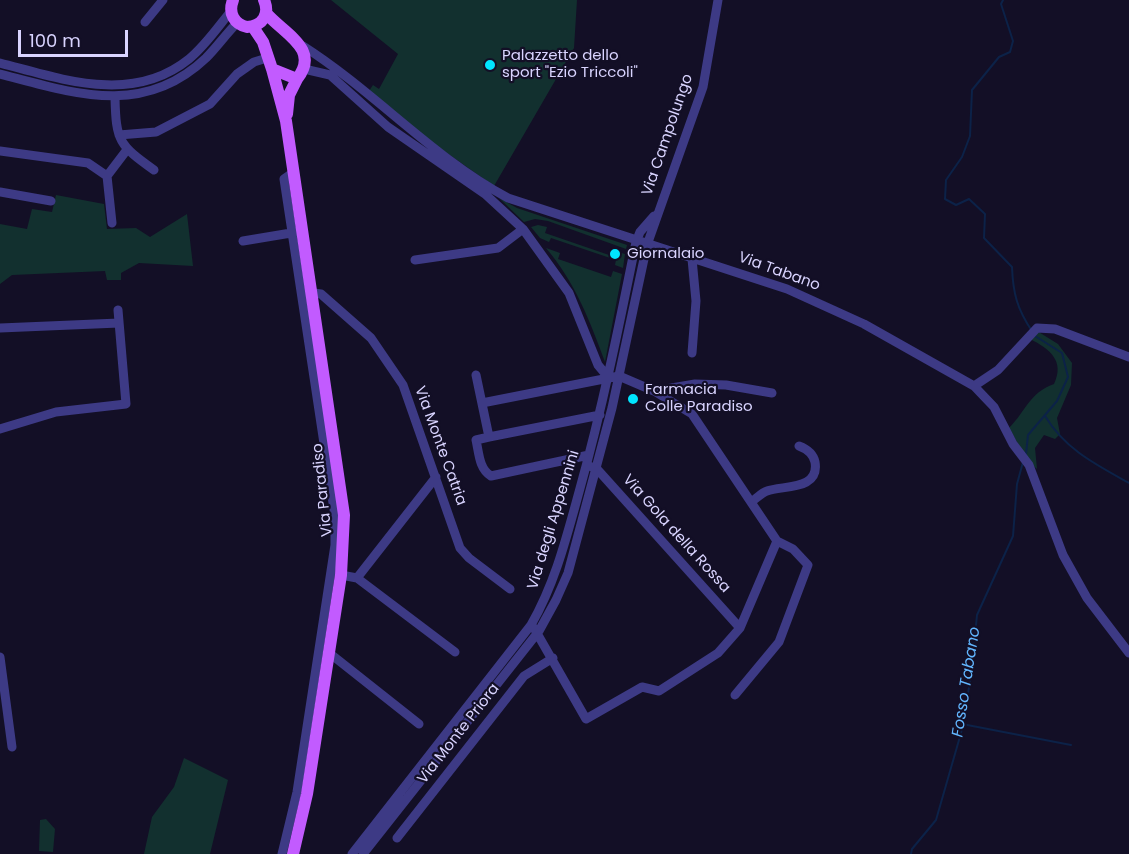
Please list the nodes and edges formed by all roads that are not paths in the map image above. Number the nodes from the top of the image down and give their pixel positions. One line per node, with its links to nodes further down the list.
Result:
1 (163, 0): 6 (street)
2 (264, 0): 5 (main road)
3 (718, 0): 23 (street, Via Campolungo)
4 (231, 4): 7 (main road); 10 (street)
5 (266, 14): 8 (main road); 9 (main road)
6 (145, 22)
7 (237, 23): 8 (main road); 14 (street)
8 (253, 27): 11 (main road)
9 (303, 46): 13 (main road); 28 (street, Via Tabano)
10 (0, 63)
11 (270, 64): 13 (main road); 15 (main road); 16 (street)
12 (0, 74): 14 (street)
13 (301, 74): 15 (main road); 25 (street)
14 (115, 98): 16 (street)
15 (286, 121): 26 (main road, Via Paradiso)
16 (119, 135): 18 (street)
17 (0, 151): 20 (street)
18 (126, 151): 19 (street); 20 (street)
19 (154, 170)
20 (107, 176): 24 (street)
21 (0, 192): 22 (street)
22 (51, 201)
23 (658, 209): 28 (street, Via Campolungo); 29 (street, Via Campolungo)
24 (112, 223)
25 (523, 229): 31 (street); 40 (street)
26 (297, 232): 27 (street); 32 (main road, Via Paradiso)
27 (243, 241)
28 (636, 242): 29 (street, Via Tabano); 40 (street, Via degli Appennini)
29 (647, 245): 30 (street, Via Tabano); 39 (street, Via degli Appennini)
30 (692, 259): 36 (street); 41 (street, Via Tabano)
31 (415, 260)
32 (306, 292): 51 (street, Via Monte Catria); 54 (main road, Via Paradiso); 67 (street)
33 (118, 310): 34 (street)
34 (119, 323): 35 (street); 46 (street)
35 (0, 327)
36 (692, 353)
37 (1129, 357): 41 (street)
38 (476, 375): 44 (street)
39 (620, 376): 40 (street); 42 (street); 50 (street, Via degli Appennini)
40 (608, 377): 44 (street); 45 (street, Via degli Appennini)
41 (974, 386): 61 (street, Via Tabano)
42 (654, 391): 43 (street); 52 (street)
43 (772, 393)
44 (482, 404): 47 (street)
45 (600, 415): 47 (street); 49 (street, Via degli Appennini)
46 (0, 429)
47 (489, 437): 49 (street)
48 (799, 446): 52 (street)
49 (588, 460): 50 (street, Via Gola della Rossa); 57 (street, Via degli Appennini)
50 (597, 469): 57 (street, Via degli Appennini); 58 (street, Via Gola della Rossa)
51 (436, 477): 55 (street); 56 (street, Via Monte Catria)
52 (751, 502): 53 (street)
53 (777, 541): 58 (street); 64 (street)
54 (341, 575): 55 (street); 59 (main road, Via Paradiso)
55 (357, 578): 60 (street)
56 (510, 589)
57 (535, 628): 63 (street); 71 (street, Via degli Appennini); 72 (street, Via degli Appennini)
58 (740, 628): 63 (street)
59 (328, 652): 65 (street); 67 (main road, Via Paradiso)
60 (456, 652)
61 (1129, 653)
62 (0, 657): 66 (street)
63 (553, 658): 68 (street, Via Monte Priora)
64 (735, 695)
65 (420, 724)
66 (12, 747)
67 (302, 793): 69 (street); 70 (main road, Via Paradiso)
68 (397, 838)
69 (282, 854)
70 (293, 854)
71 (352, 854)
72 (363, 854)

